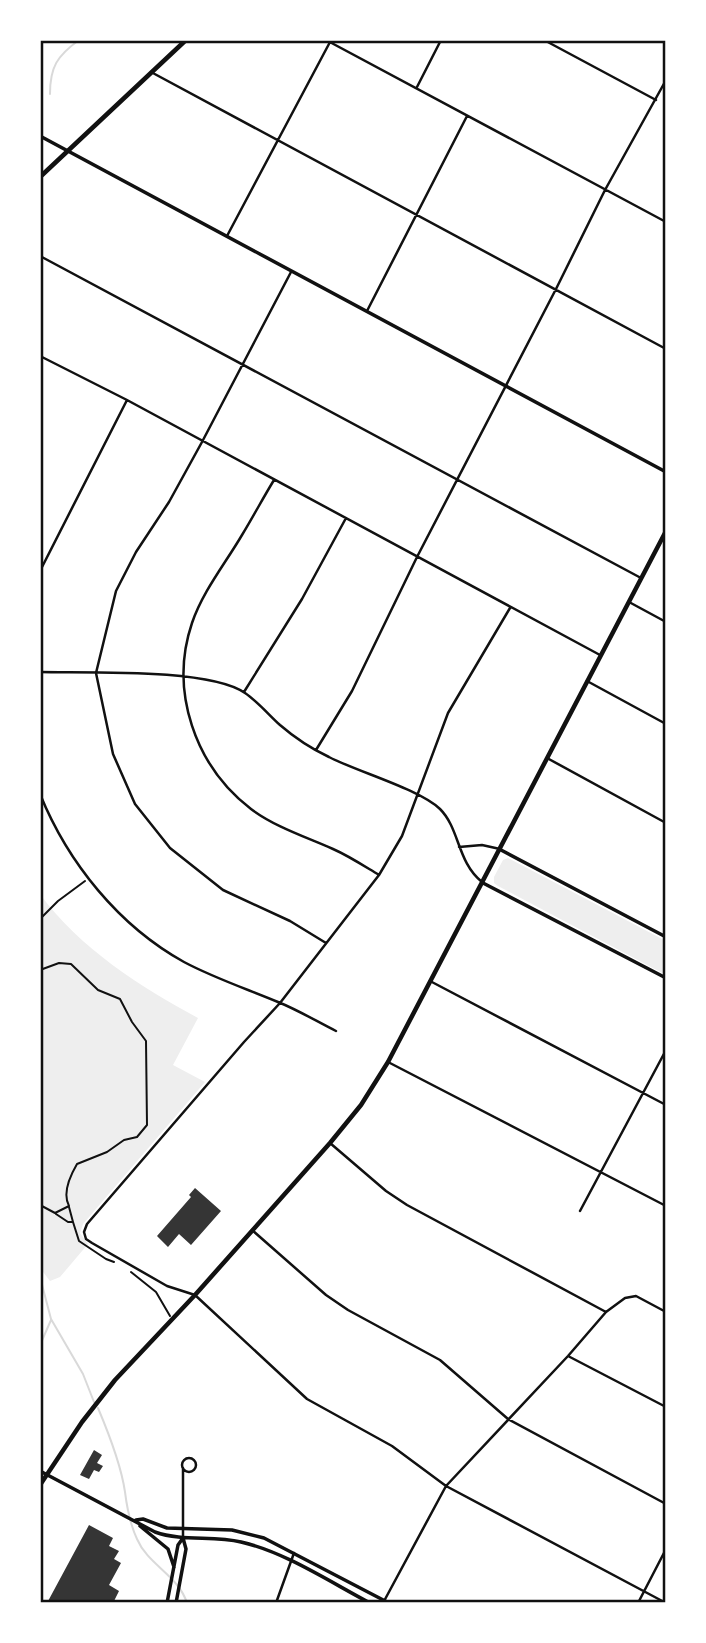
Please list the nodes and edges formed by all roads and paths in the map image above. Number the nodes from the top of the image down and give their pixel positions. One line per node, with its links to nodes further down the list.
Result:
1 (186, 40): 6 (main road)
2 (441, 40): 8 (street)
3 (544, 40): 5 (street)
4 (328, 41): 8 (street); 13 (street)
5 (551, 42): 10 (street)
6 (151, 72): 13 (street); 14 (main road)
7 (666, 80): 9 (street)
8 (416, 88): 11 (street)
9 (664, 89): 10 (street)
10 (656, 100): 16 (street)
11 (467, 116): 16 (street); 17 (street)
12 (40, 136): 14 (street)
13 (278, 140): 17 (street); 19 (street)
14 (68, 150): 15 (main road); 19 (street)
15 (40, 177)
16 (605, 190): 18 (street); 22 (street)
17 (417, 215): 22 (street); 23 (street)
18 (666, 222)
19 (227, 236): 21 (street)
20 (40, 256): 26 (street)
21 (291, 271): 23 (street); 26 (street)
22 (556, 289): 24 (street); 27 (street)
23 (367, 311): 27 (street)
24 (666, 349)
25 (40, 356): 28 (street)
26 (242, 364): 29 (street); 31 (street)
27 (505, 387): 30 (street); 31 (street)
28 (127, 400): 29 (street); 36 (street)
29 (202, 442): 32 (street); 43 (street)
30 (666, 472)
31 (457, 478): 35 (street); 37 (street)
32 (274, 480): 33 (street); 44 (street)
33 (346, 518): 35 (street); 46 (street)
34 (666, 531): 37 (main road)
35 (417, 557): 39 (street); 48 (street)
36 (40, 571)
37 (641, 578): 38 (main road)
38 (629, 602): 40 (street); 41 (main road)
39 (510, 608): 41 (street); 51 (street)
40 (666, 622)
41 (600, 656): 45 (main road)
42 (40, 672): 43 (street)
43 (96, 673): 44 (street); 60 (street)
44 (183, 677): 46 (street); 55 (street)
45 (587, 681): 47 (street); 49 (main road)
46 (244, 692): 48 (street)
47 (666, 724)
48 (316, 750): 51 (street)
49 (547, 758): 52 (street); 54 (main road)
50 (40, 794): 56 (street)
51 (418, 795): 53 (street); 55 (street)
52 (666, 823)
53 (459, 847): 54 (street); 57 (street)
54 (501, 850): 57 (main road); 59 (street)
55 (379, 875): 60 (street)
56 (88, 878): 58 (path); 64 (street)
57 (483, 883): 62 (street); 63 (main road)
58 (40, 919)
59 (666, 937)
60 (326, 943): 64 (street)
61 (40, 970): 73 (path)
62 (666, 978)
63 (430, 981): 67 (main road); 68 (street)
64 (281, 1003): 65 (street); 81 (street)
65 (335, 1031)
66 (666, 1050): 68 (street)
67 (388, 1062): 70 (main road); 71 (street)
68 (644, 1093): 69 (street); 71 (street)
69 (666, 1105)
70 (330, 1143): 78 (main road); 82 (street)
71 (601, 1172): 74 (street); 75 (street)
72 (40, 1205): 76 (path)
73 (69, 1206): 76 (path); 77 (path)
74 (666, 1206)
75 (580, 1211)
76 (55, 1213): 77 (path)
77 (73, 1222): 79 (path)
78 (252, 1230): 81 (main road); 87 (street)
79 (117, 1262)
80 (129, 1269): 84 (path)
81 (195, 1295): 84 (main road); 92 (street)
82 (606, 1312): 83 (street); 85 (street)
83 (666, 1312)
84 (173, 1319): 90 (main road)
85 (568, 1356): 86 (street); 87 (street)
86 (666, 1407)
87 (508, 1419): 92 (street); 93 (street)
88 (183, 1468): 95 (street)
89 (40, 1471): 90 (street)
90 (46, 1474): 91 (main road); 94 (street)
91 (40, 1485)
92 (446, 1486): 101 (street); 102 (street)
93 (666, 1504)
94 (134, 1520): 95 (street); 96 (street); 100 (street)
95 (183, 1529): 96 (street); 98 (street)
96 (183, 1538): 99 (street); 100 (street); 104 (street)
97 (666, 1549): 101 (street)
98 (294, 1553): 99 (street); 102 (street)
99 (290, 1561): 105 (street); 106 (street)
100 (174, 1569): 103 (street)
101 (644, 1591): 107 (street); 108 (street)
102 (386, 1602)
103 (167, 1603)
104 (176, 1603)
105 (276, 1603)
106 (370, 1603)
107 (638, 1603)
108 (666, 1603)

